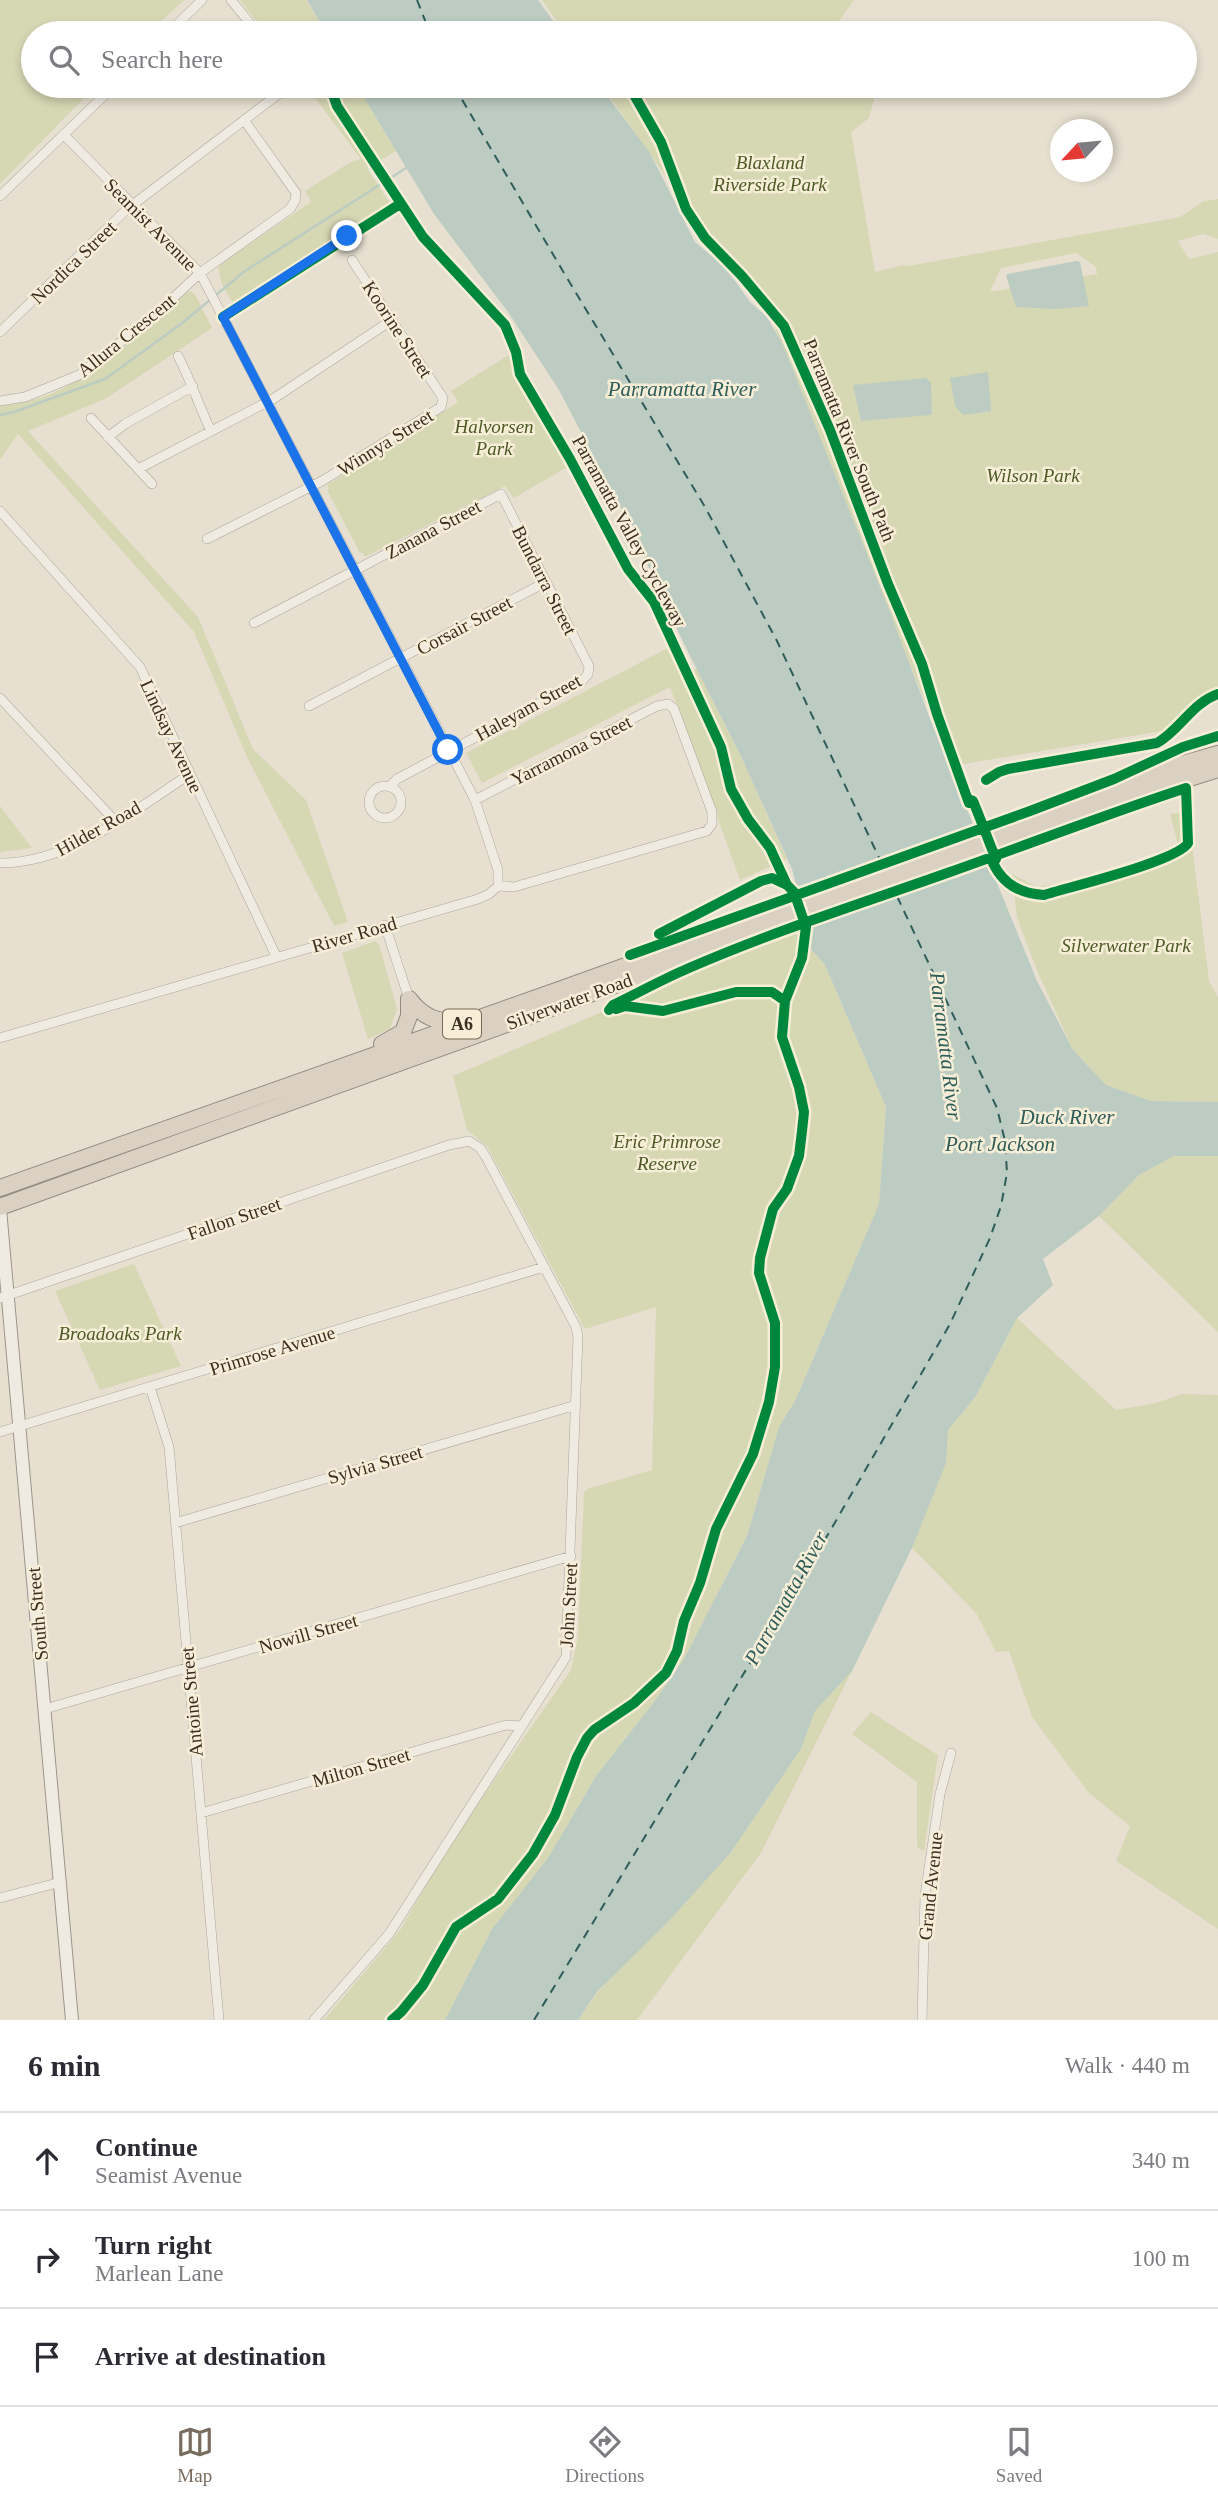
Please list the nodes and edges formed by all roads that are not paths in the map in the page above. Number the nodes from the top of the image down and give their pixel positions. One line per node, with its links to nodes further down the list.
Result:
1 (202, 0): 3 (street)
2 (231, 0): 4 (street)
3 (180, 21)
4 (248, 21)
5 (102, 98): 8 (street)
6 (271, 98): 7 (street, Nordica Street)
7 (244, 120): 10 (street, Nordica Street); 12 (street, Allura Crescent)
8 (64, 135): 9 (street); 10 (street, Seamist Avenue)
9 (0, 196)
10 (132, 206): 12 (street, Seamist Avenue); 14 (street, Nordica Street)
11 (352, 260): 13 (street, Koorine Street)
12 (201, 276): 18 (street, Allura Crescent); 19 (street, Seamist Avenue)
13 (392, 320): 17 (street, Koorine Street); 19 (street)
14 (0, 332)
15 (178, 356): 16 (street)
16 (193, 386): 21 (street); 22 (street)
17 (443, 398): 25 (street, Winnya Street)
18 (0, 401)
19 (267, 402): 21 (street); 25 (street, Seamist Avenue)
20 (91, 418): 22 (street)
21 (211, 430): 23 (street)
22 (108, 437): 23 (street)
23 (138, 469): 24 (street)
24 (152, 484)
25 (311, 487): 28 (street, Winnya Street); 29 (street, Seamist Avenue)
26 (500, 494): 29 (street, Zanana Street); 30 (street, Bundarra Street)
27 (0, 511): 41 (street, Lindsay Avenue)
28 (207, 539)
29 (355, 570): 31 (street, Zanana Street); 32 (street, Seamist Avenue)
30 (546, 582): 32 (street, Corsair Street); 33 (street, Bundarra Street)
31 (254, 623)
32 (400, 658): 35 (street, Corsair Street); 37 (street, Seamist Avenue)
33 (589, 666): 37 (street, Haleyam Street)
34 (0, 698): 44 (street)
35 (309, 706)
36 (1218, 745): 39 (highway)
37 (448, 750): 42 (street, Haleyam Street); 43 (street, Seamist Avenue)
38 (1218, 754): 39 (highway, Silverwater Road / A6)
39 (1172, 767): 48 (highway, Silverwater Road / A6)
40 (1218, 769): 48 (highway, Silverwater Road / A6)
41 (190, 774): 44 (street, Hilder Road); 50 (street, Lindsay Avenue)
42 (389, 787)
43 (475, 800): 45 (street, Yarramona Street); 47 (street, Seamist Avenue)
44 (116, 822): 46 (street, Hilder Road)
45 (707, 831): 47 (street, River Road)
46 (0, 863)
47 (498, 886): 49 (street, River Road)
48 (762, 923): 52 (highway, Silverwater Road / A6); 57 (highway, Silverwater Road / A6)
49 (385, 925): 50 (street, River Road); 51 (street)
50 (276, 956): 53 (street, River Road)
51 (409, 999): 52 (highway); 54 (highway)
52 (471, 1021): 54 (highway, Silverwater Road / A6)
53 (0, 1038)
54 (302, 1080): 56 (highway, Silverwater Road / A6)
55 (469, 1141): 58 (street, John Street); 59 (street, Fallon Street)
56 (0, 1187)
57 (0, 1208): 59 (street, South Street)
58 (544, 1267): 60 (street, Primrose Avenue); 61 (street, John Street)
59 (4, 1296): 62 (street, South Street)
60 (150, 1387): 62 (street, Primrose Avenue); 64 (street, Antoine Street)
61 (576, 1405): 64 (street, Sylvia Street); 65 (street, John Street)
62 (20, 1426): 63 (street, Primrose Avenue); 67 (street, South Street)
63 (0, 1432)
64 (175, 1523): 66 (street, Antoine Street)
65 (571, 1556): 66 (street, Nowill Street); 68 (street, John Street)
66 (189, 1668): 67 (street, Nowill Street); 70 (street, Antoine Street)
67 (46, 1709): 71 (street, South Street)
68 (522, 1726): 70 (street, Milton Street); 75 (street, John Street)
69 (951, 1753): 76 (street, Grand Avenue)
70 (201, 1813): 74 (street, Antoine Street)
71 (61, 1882): 72 (street); 73 (street, South Street)
72 (0, 1898)
73 (72, 2020)
74 (219, 2020)
75 (314, 2020)
76 (922, 2020)

